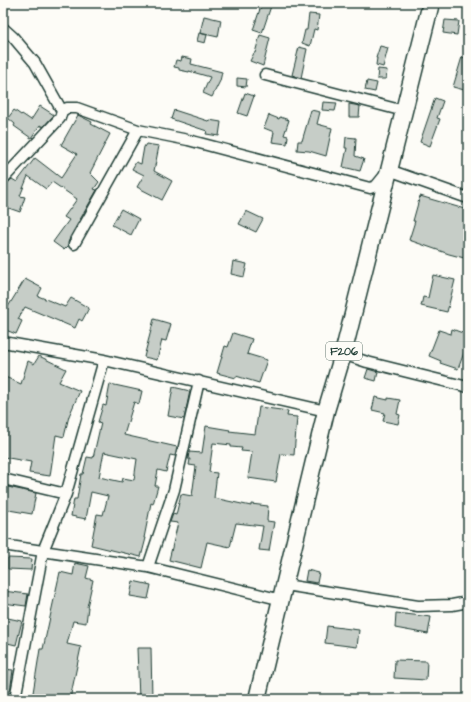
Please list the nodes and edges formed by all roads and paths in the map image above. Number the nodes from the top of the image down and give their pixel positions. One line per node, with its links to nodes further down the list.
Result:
1 (431, 3): 5 (main road, F206)
2 (3, 28): 4 (street)
3 (264, 75): 5 (street)
4 (62, 111): 6 (street); 8 (street)
5 (404, 111): 7 (main road, F206)
6 (138, 130): 7 (street); 10 (street)
7 (389, 170): 9 (street); 12 (main road, F206)
8 (3, 179)
9 (468, 198)
10 (74, 244)
11 (3, 342): 13 (street)
12 (343, 354): 15 (street); 16 (main road, F206)
13 (104, 360): 14 (street); 18 (street)
14 (199, 382): 16 (street); 21 (street)
15 (468, 387)
16 (326, 411): 22 (main road, F206)
17 (3, 479): 18 (street)
18 (66, 494): 20 (street)
19 (3, 545): 20 (street)
20 (44, 551): 21 (street); 24 (street)
21 (148, 567): 22 (street)
22 (284, 592): 23 (street); 25 (main road, F206)
23 (468, 602)
24 (15, 699)
25 (257, 699)

